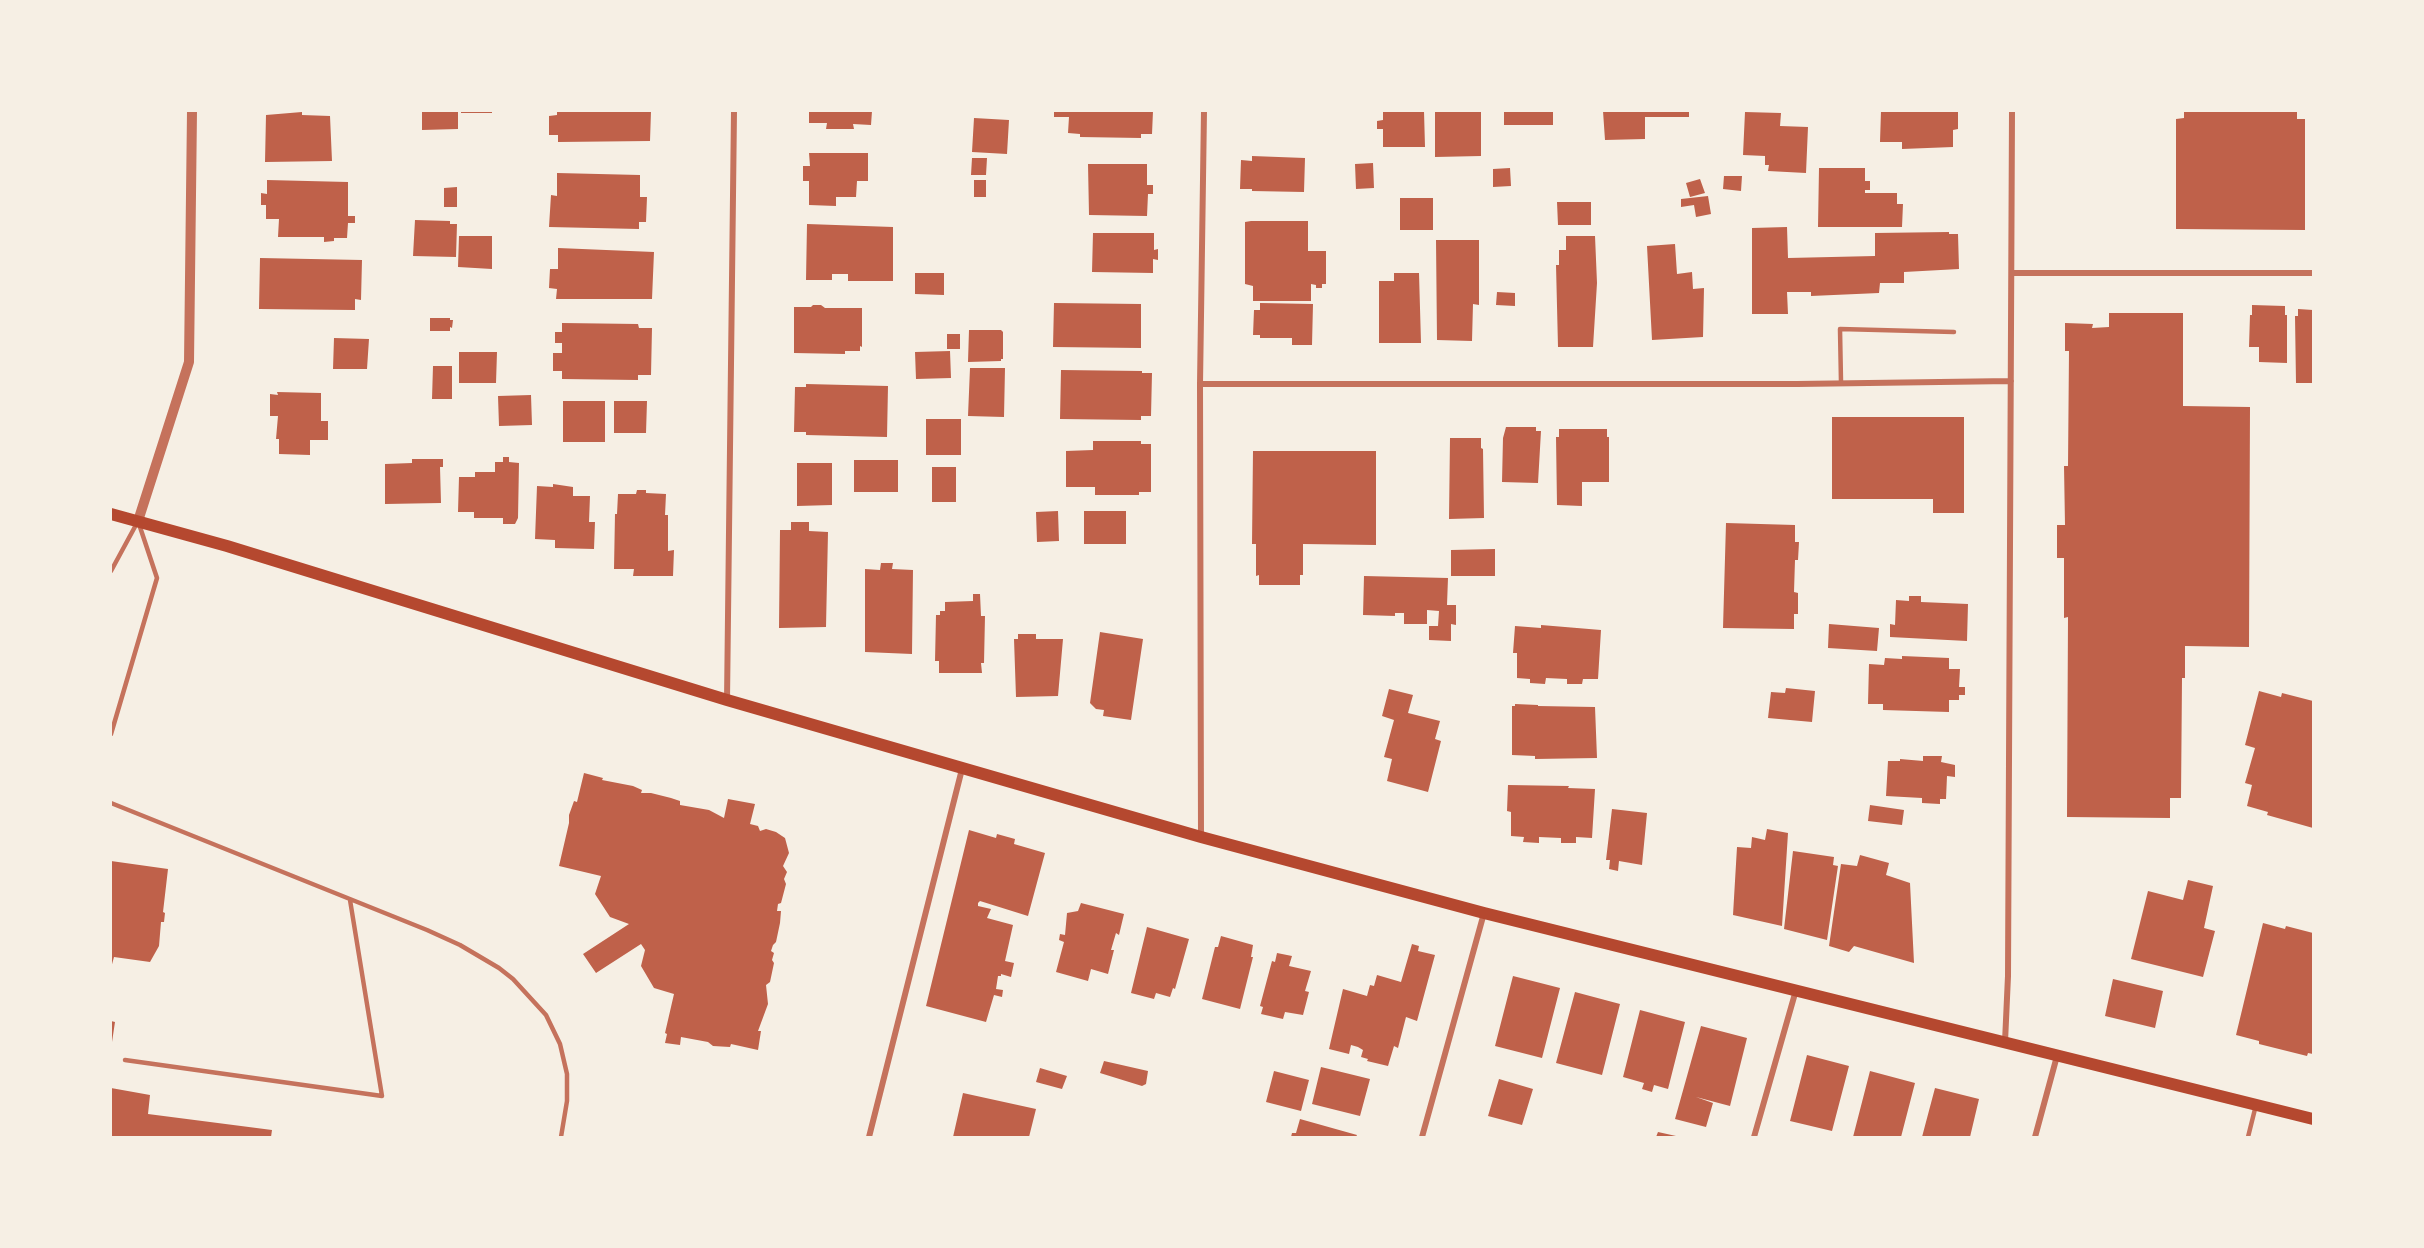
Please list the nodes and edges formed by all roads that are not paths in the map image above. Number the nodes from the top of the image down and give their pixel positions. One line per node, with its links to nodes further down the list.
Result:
1 (192, 111): 12 (street)
2 (734, 111): 14 (street)
3 (1204, 111): 10 (street)
4 (2012, 111): 5 (street)
5 (2012, 273): 6 (street); 8 (street)
6 (2313, 273)
7 (1954, 332): 9 (lane)
8 (2011, 381): 9 (street); 22 (street)
9 (1841, 382): 10 (street)
10 (1200, 384): 18 (street)
11 (111, 514): 12 (main road)
12 (138, 521): 13 (lane); 14 (main road); 15 (lane)
13 (111, 571)
14 (727, 700): 16 (main road)
15 (111, 734)
16 (962, 769): 18 (main road); 28 (street)
17 (111, 803): 19 (lane)
18 (1200, 837): 20 (main road)
19 (350, 900): 24 (lane); 27 (lane)
20 (1484, 913): 21 (main road); 29 (street)
21 (1796, 990): 22 (main road); 30 (street)
22 (2005, 1043): 23 (main road)
23 (2057, 1056): 25 (main road); 31 (street)
24 (125, 1060)
25 (2256, 1105): 26 (main road); 32 (lane)
26 (2313, 1119)
27 (561, 1137)
28 (869, 1137)
29 (1422, 1137)
30 (1754, 1137)
31 (2035, 1137)
32 (2248, 1137)

